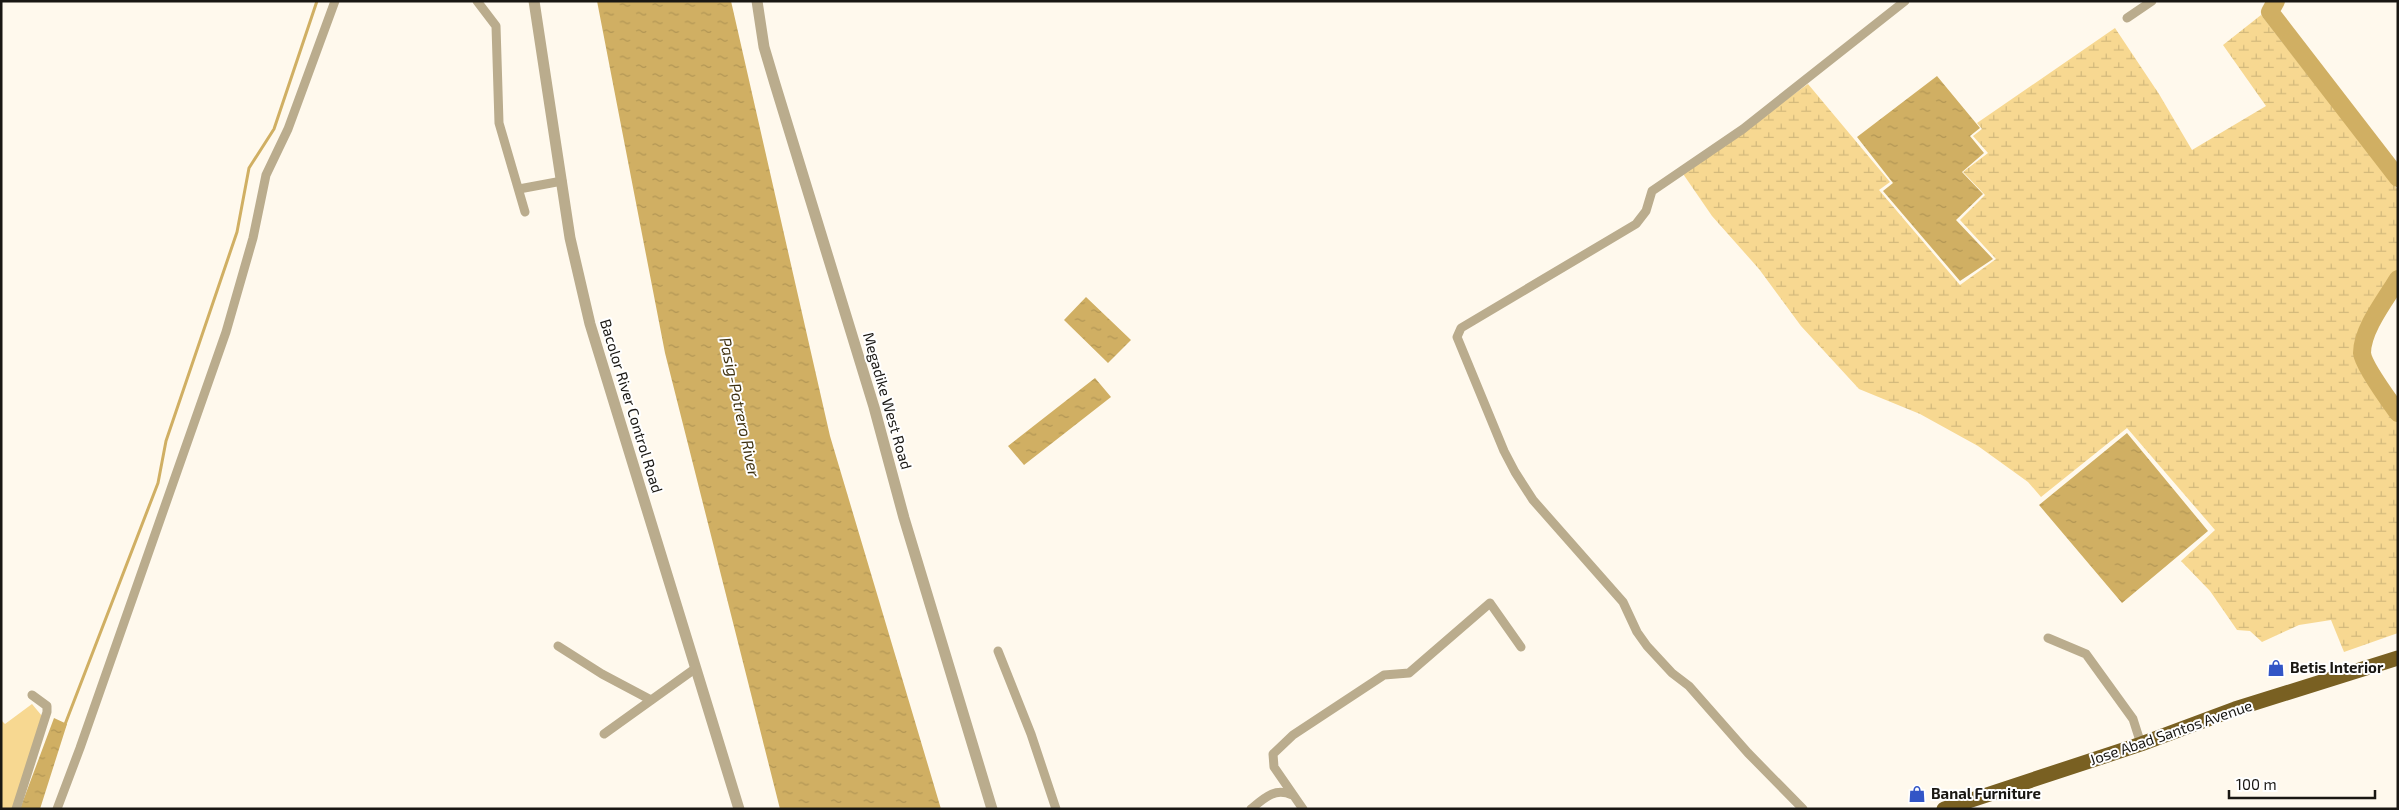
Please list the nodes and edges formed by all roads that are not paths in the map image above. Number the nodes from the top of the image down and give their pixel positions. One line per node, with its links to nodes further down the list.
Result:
1 (335, 1): 23 (street)
2 (476, 1): 9 (street)
3 (534, 1): 8 (street, Bacolor River Control Road)
4 (757, 1): 25 (street, Megadike West Road)
5 (1905, 1): 29 (street)
6 (2152, 1): 7 (street)
7 (2127, 18)
8 (562, 181): 9 (street); 16 (street, Bacolor River Control Road)
9 (519, 189): 10 (street)
10 (525, 212)
11 (2048, 638): 20 (street)
12 (558, 646): 18 (street)
13 (1521, 647): 21 (street)
14 (998, 651): 26 (street)
15 (2398, 658): 20 (highway, Jose Abad Santos Avenue)
16 (696, 668): 18 (street); 24 (street, Bacolor River Control Road)
17 (32, 695): 22 (street)
18 (651, 700): 19 (street)
19 (604, 734)
20 (2141, 744): 30 (highway, Jose Abad Santos Avenue)
21 (1292, 795): 27 (street); 28 (street)
22 (16, 809)
23 (57, 809)
24 (740, 809)
25 (992, 809)
26 (1056, 809)
27 (1251, 809)
28 (1303, 809)
29 (1802, 809)
30 (1944, 809)

